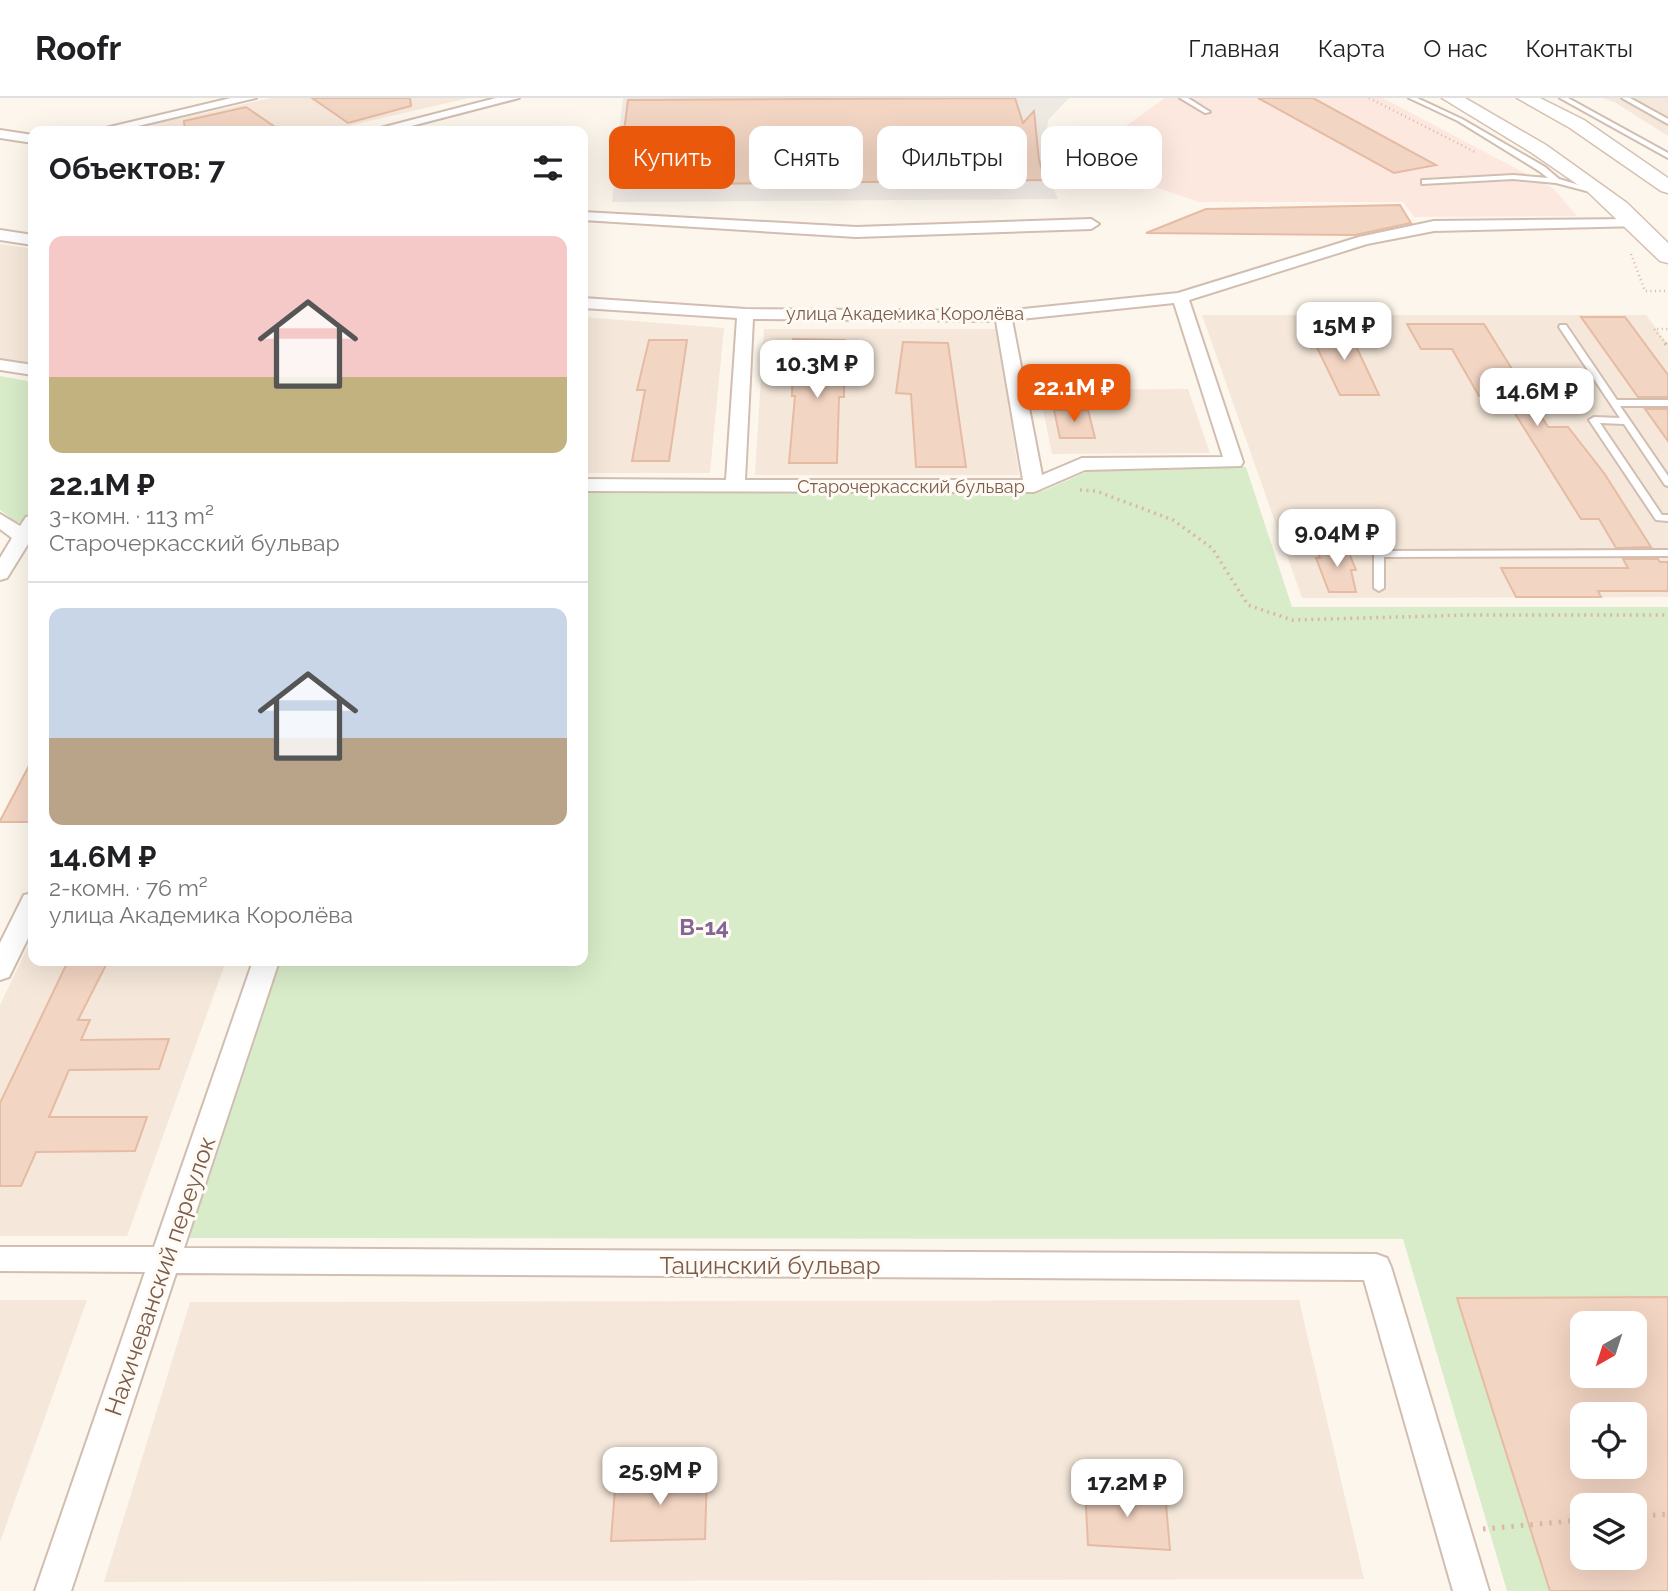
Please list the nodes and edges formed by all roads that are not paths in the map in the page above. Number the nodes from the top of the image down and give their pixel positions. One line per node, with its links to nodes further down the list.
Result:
1 (249, 98): 13 (street)
2 (512, 98): 14 (street)
3 (1183, 98): 11 (lane)
4 (1412, 98): 18 (lane)
5 (1451, 98): 18 (main road)
6 (1525, 98): 22 (main road)
7 (1563, 98): 17 (lane)
8 (1625, 98): 10 (lane)
9 (1644, 100): 10 (lane)
10 (1635, 102): 12 (lane)
11 (1207, 112)
12 (1668, 122)
13 (123, 126)
14 (397, 126)
15 (0, 134): 16 (street)
16 (28, 138)
17 (1668, 156)
18 (1545, 161): 19 (lane); 20 (lane); 23 (main road)
19 (1517, 176): 20 (lane); 21 (lane)
20 (1556, 181): 23 (lane)
21 (1425, 182)
22 (1668, 187)
23 (1603, 193): 25 (main road)
24 (588, 216): 26 (street)
25 (1637, 223): 29 (main road); 30 (street, улица Академика Королёва)
26 (1091, 224)
27 (0, 235): 28 (street)
28 (28, 239)
29 (1665, 249)
30 (1180, 298): 33 (street, улица Академика Королёва); 43 (street, Старочеркасский бульвар)
31 (588, 303): 32 (street, улица Академика Королёва)
32 (745, 314): 33 (street, улица Академика Королёва); 42 (street)
33 (1003, 316): 43 (street)
34 (1563, 327): 38 (lane)
35 (0, 365): 36 (street)
36 (28, 369)
37 (1668, 402): 38 (lane)
38 (1614, 403): 39 (lane)
39 (1626, 421): 40 (lane); 44 (lane)
40 (1668, 483)
41 (588, 485): 42 (street, Старочеркасский бульвар)
42 (735, 485): 43 (street, Старочеркасский бульвар)
43 (1034, 486)
44 (1668, 518)
45 (0, 520): 46 (street)
46 (28, 529): 48 (street)
47 (1668, 553): 49 (lane)
48 (0, 574)
49 (1379, 588)
50 (28, 912): 52 (street)
51 (264, 966): 54 (street, Нахичеванский переулок)
52 (0, 971)
53 (0, 1259): 54 (street, Тацинский бульвар)
54 (164, 1262): 55 (street, Нахичеванский переулок); 56 (street, Тацинский бульвар)
55 (53, 1591)
56 (1471, 1591)

